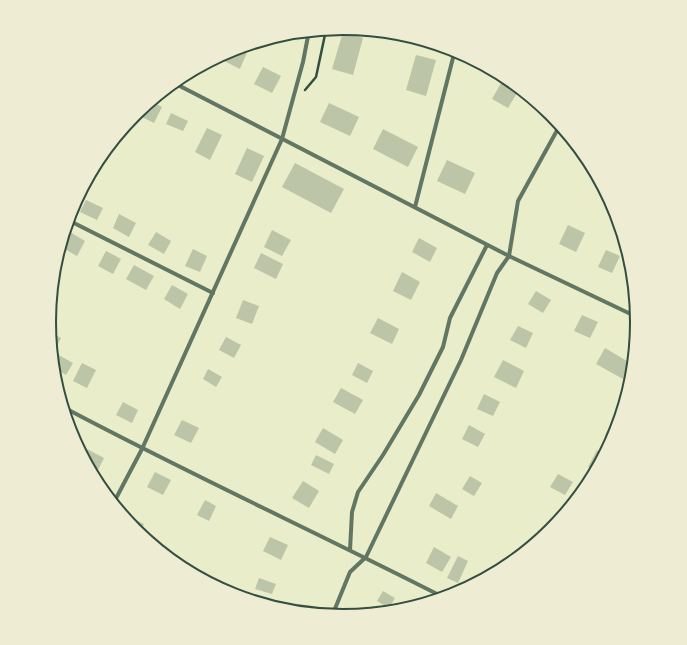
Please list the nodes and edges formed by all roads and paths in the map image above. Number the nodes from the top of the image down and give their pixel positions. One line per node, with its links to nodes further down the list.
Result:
1 (325, 36): 5 (path)
2 (308, 37): 5 (street)
3 (452, 56): 8 (street)
4 (180, 86): 7 (street)
5 (291, 106): 7 (street)
6 (557, 130): 11 (street)
7 (282, 139): 8 (street); 12 (street)
8 (415, 207): 10 (street)
9 (74, 223): 12 (street)
10 (487, 245): 11 (street); 17 (street)
11 (509, 256): 13 (street); 18 (street)
12 (213, 294): 15 (street)
13 (630, 313)
14 (70, 411): 15 (street)
15 (142, 449): 16 (street); 17 (street)
16 (116, 499)
17 (350, 550): 18 (street)
18 (366, 557): 19 (street); 20 (street)
19 (438, 594)
20 (335, 610)

